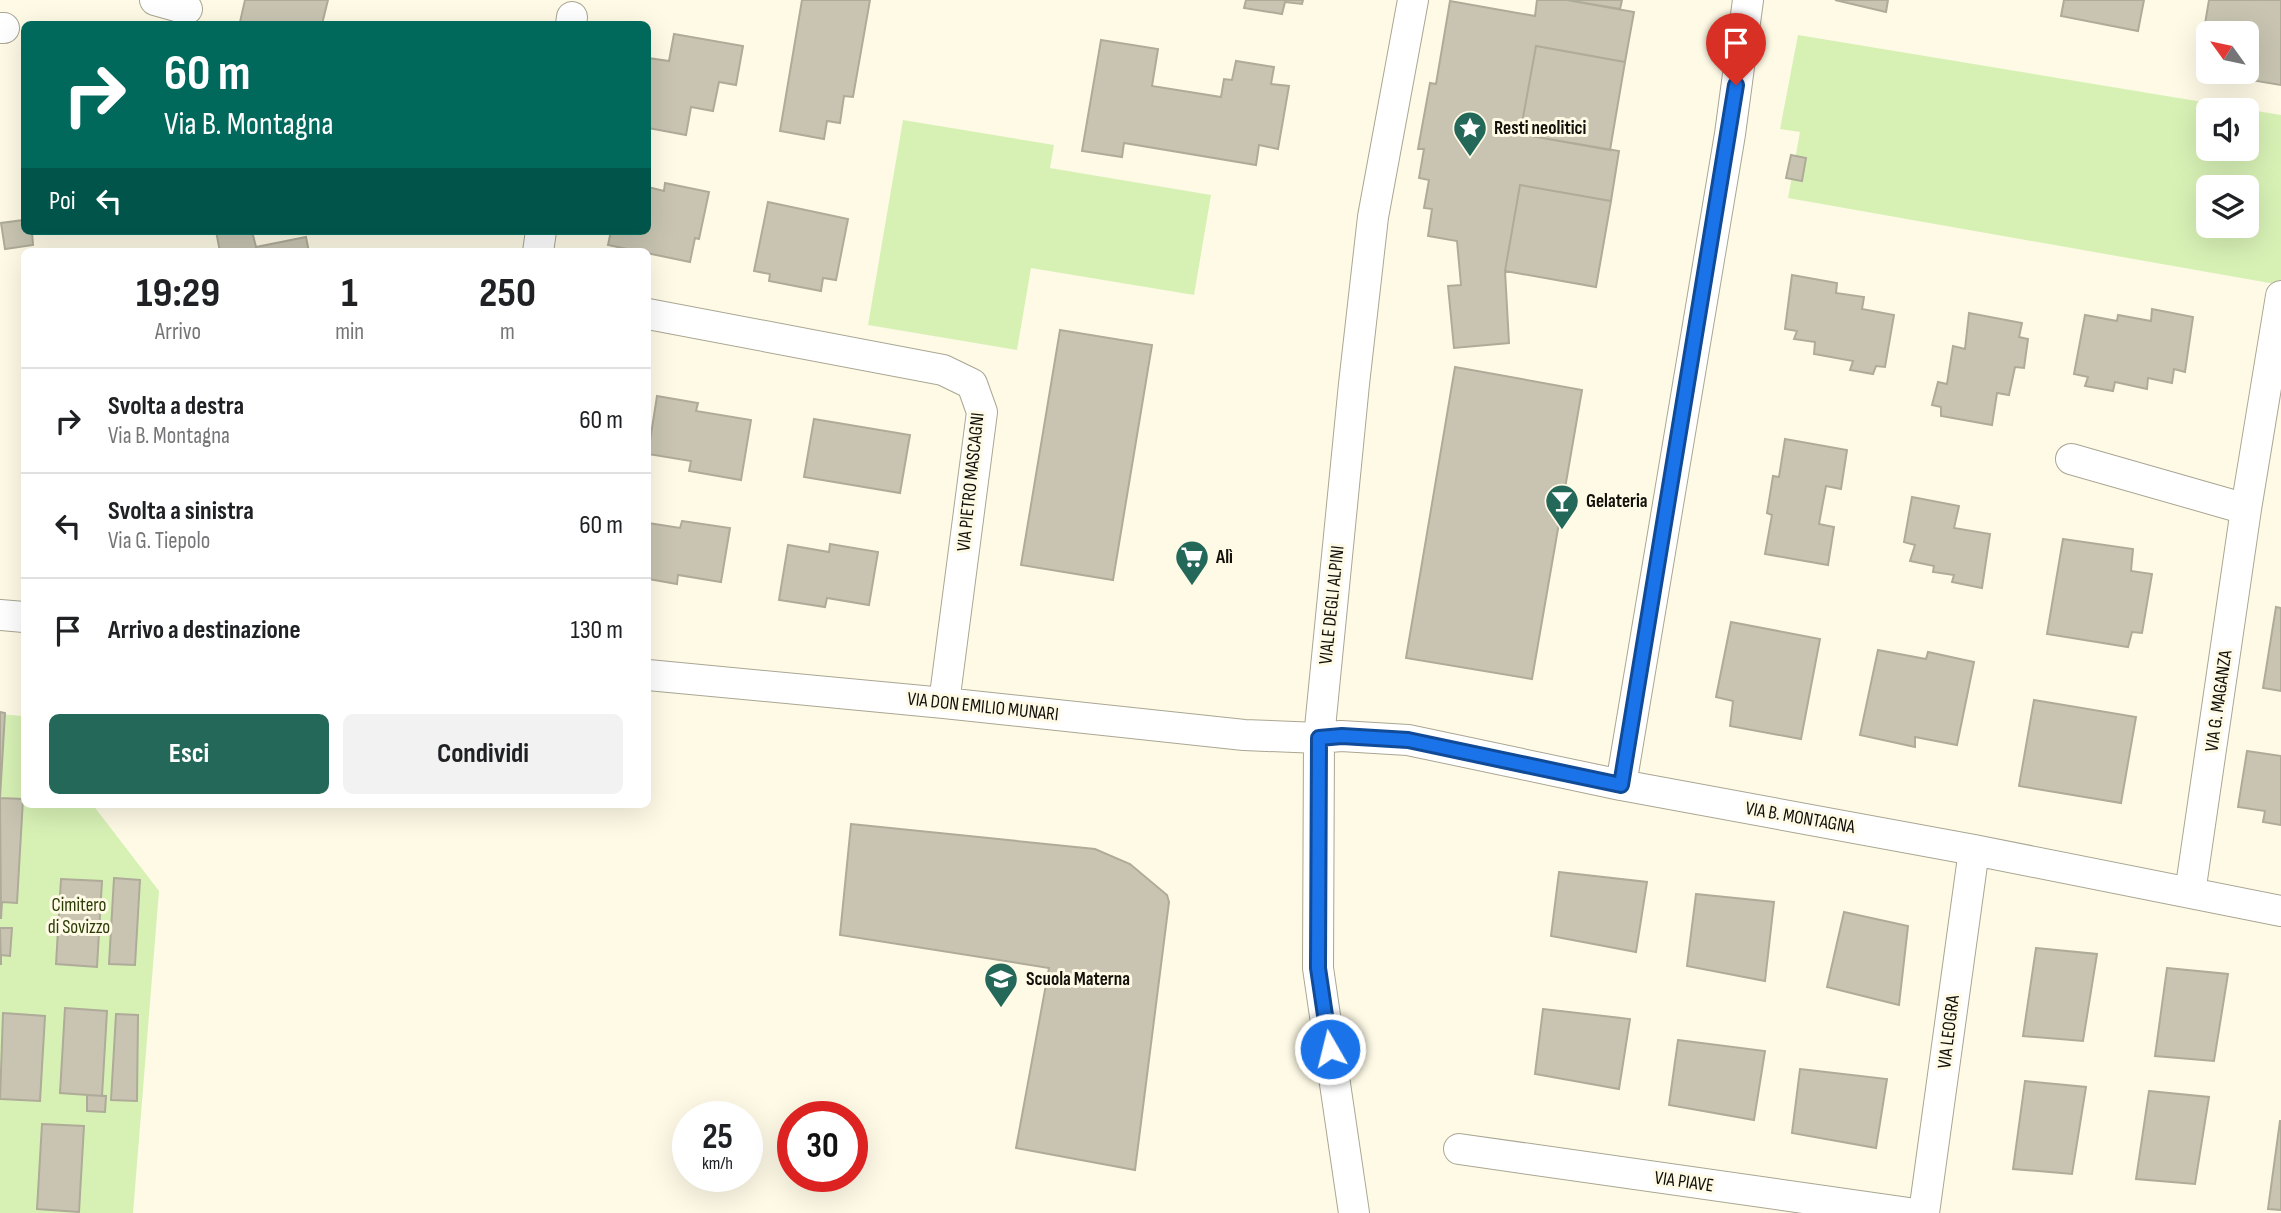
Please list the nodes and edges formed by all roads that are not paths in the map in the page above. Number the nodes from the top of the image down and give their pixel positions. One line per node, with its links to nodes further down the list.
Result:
1 (155, 0): 4 (street)
2 (1413, 0): 13 (street, VIALE DEGLI ALPINI)
3 (1748, 0): 14 (street)
4 (187, 11)
5 (2281, 296): 8 (street, VIA G. MAGANZA)
6 (651, 315): 12 (street, VIA PIETRO MASCAGNI)
7 (2071, 459): 8 (street)
8 (2246, 509): 16 (street, VIA G. MAGANZA)
9 (0, 615): 10 (street)
10 (21, 617)
11 (651, 675): 12 (street, VIA DON EMILIO MUNARI)
12 (944, 703): 13 (street, VIA DON EMILIO MUNARI)
13 (1319, 738): 14 (street, VIA B. MONTAGNA); 19 (street, VIALE DEGLI ALPINI)
14 (1621, 785): 15 (street, VIA B. MONTAGNA)
15 (1974, 850): 16 (street, VIA B. MONTAGNA); 21 (street, VIA LEOGRA)
16 (2190, 893): 17 (street, VIA B. MONTAGNA)
17 (2281, 911)
18 (1460, 1149): 20 (street, VIA PIAVE)
19 (1354, 1213)
20 (1909, 1213)
21 (1924, 1213)

